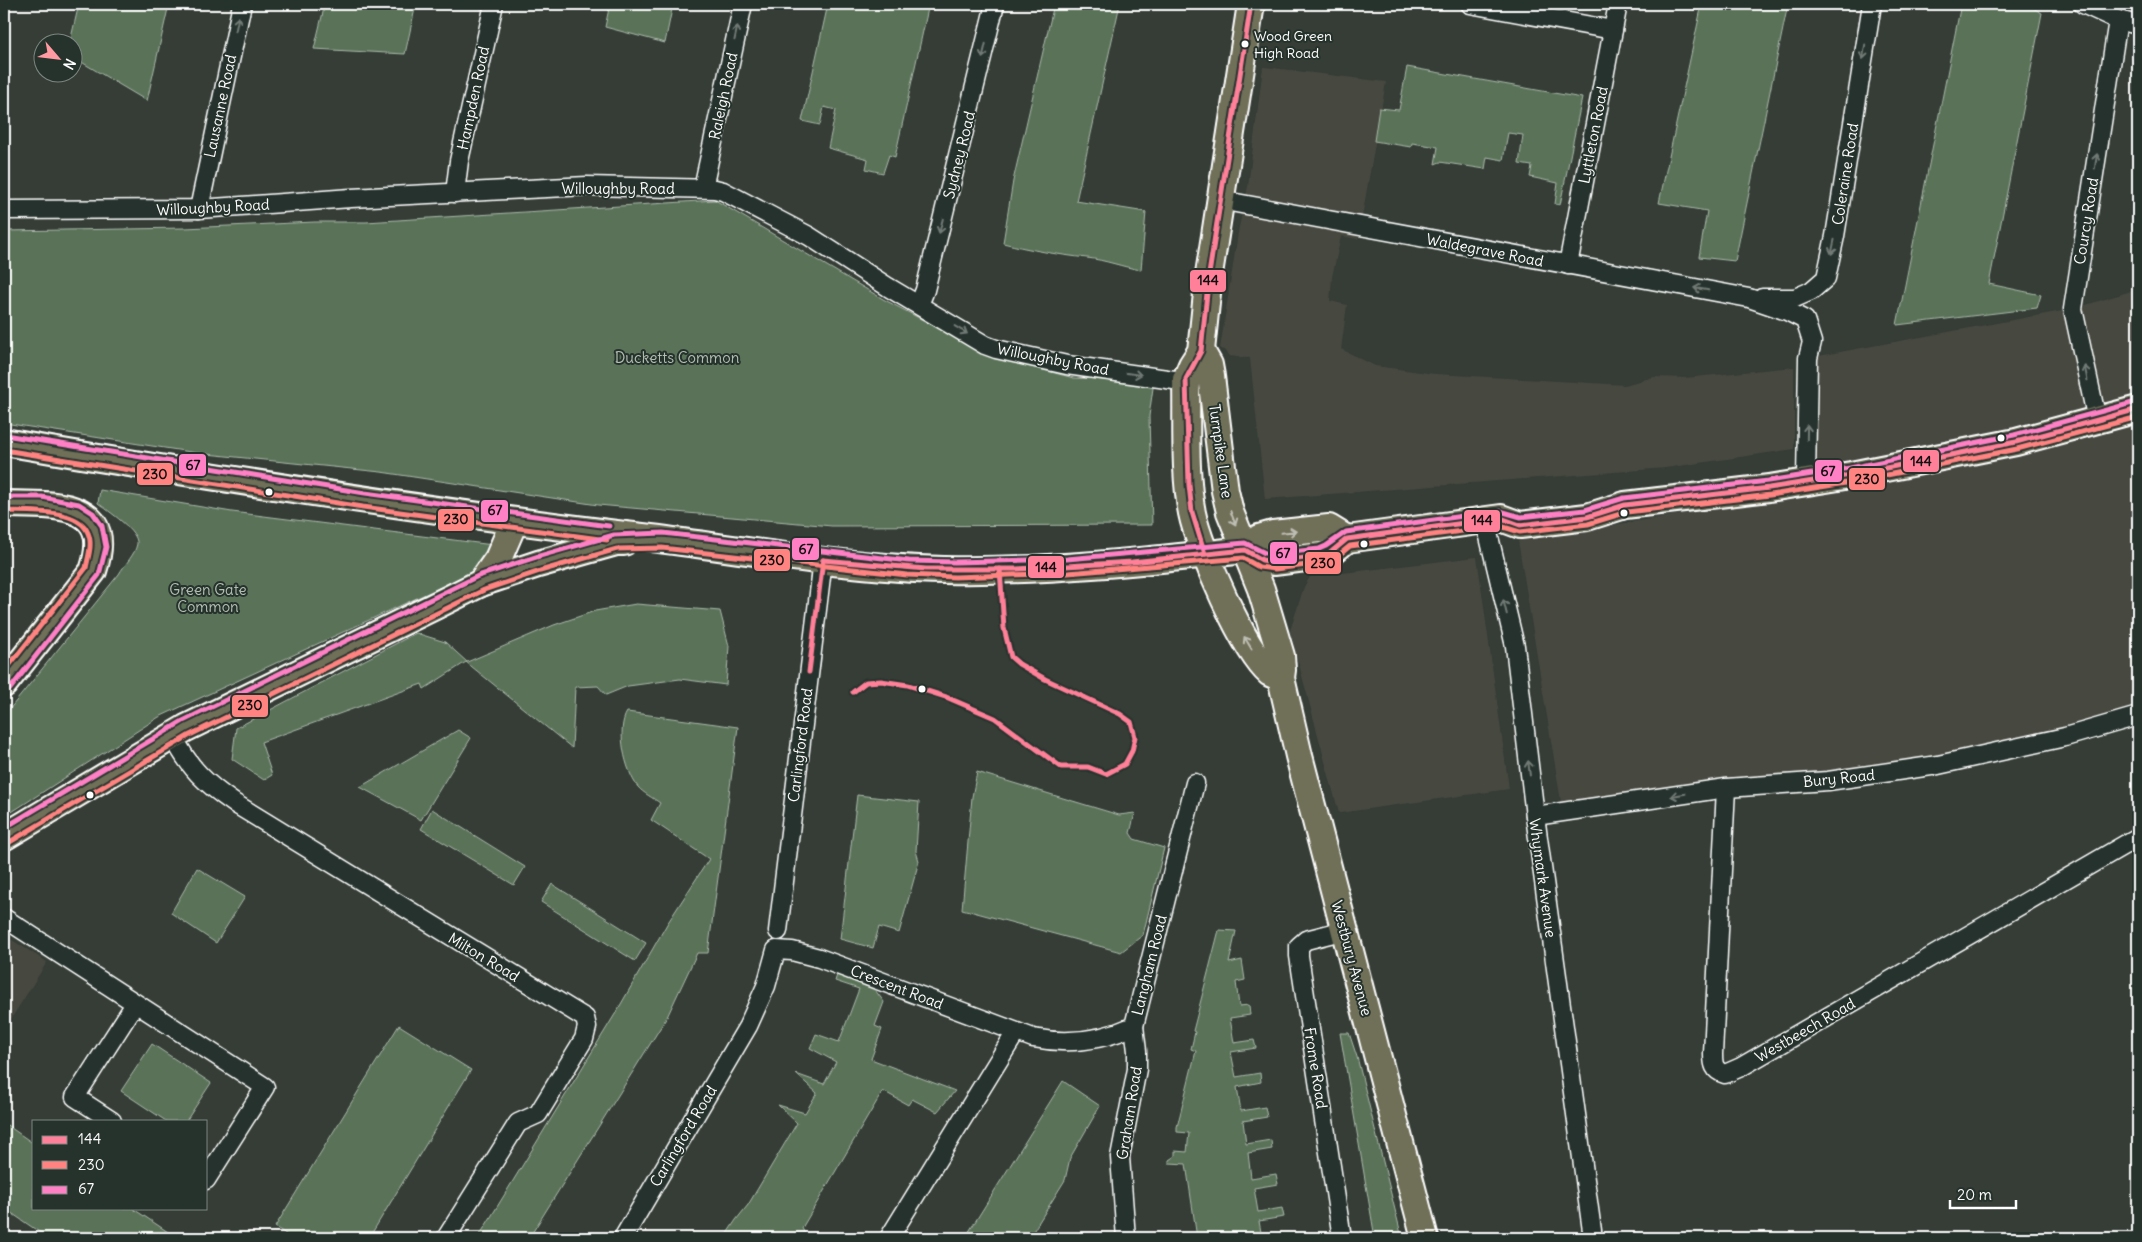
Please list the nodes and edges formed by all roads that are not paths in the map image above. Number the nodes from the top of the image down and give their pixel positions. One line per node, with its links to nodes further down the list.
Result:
1 (242, 4): 16 (street, Lausanne Road, one-way to 1)
2 (494, 4): 14 (street, Hampden Road)
3 (743, 4): 13 (street, Raleigh Road, one-way to 3)
4 (995, 4): 20 (street, Sydney Road, one-way to 20)
5 (1251, 4): 15 (main road, Turnpike Lane)
6 (1470, 4): 12 (street)
7 (1618, 4): 12 (street, Lyttleton Road)
8 (1872, 4): 19 (street, Coleraine Road, one-way to 19)
9 (2083, 4): 10 (street)
10 (2118, 20): 11 (street); 24 (street, Courcy Road, one-way to 10)
11 (2138, 25)
12 (1613, 30): 18 (street, Lyttleton Road)
13 (703, 188): 14 (street, Willoughby Road); 20 (street, Willoughby Road)
14 (455, 193): 16 (street, Willoughby Road)
15 (1220, 200): 18 (street, Waldegrave Road); 21 (main road, Turnpike Lane)
16 (199, 209): 17 (street, Willoughby Road)
17 (4, 210)
18 (1568, 265): 19 (street, Waldegrave Road, one-way to 18)
19 (1749, 298): 26 (street, one-way to 19)
20 (919, 305): 22 (street, Willoughby Road, one-way to 22)
21 (1201, 351): 22 (main road, Turnpike Lane); 31 (main road, Turnpike Lane, one-way to 31)
22 (1186, 379): 32 (main road, Turnpike Lane)
23 (2138, 409): 24 (main road)
24 (2097, 420): 26 (main road)
25 (4, 442): 29 (main road)
26 (1806, 481): 28 (main road)
27 (4, 504): 36 (main road)
28 (1493, 519): 31 (main road); 41 (street, Whymark Avenue, one-way to 28)
29 (514, 522): 30 (main road); 34 (main road)
30 (662, 540): 33 (main road); 34 (main road)
31 (1245, 550): 32 (main road); 35 (main road, Westbury Avenue)
32 (1205, 554): 33 (main road); 35 (main road, one-way to 32)
33 (824, 560): 46 (street, Carlingford Road)
34 (481, 583): 38 (main road)
35 (1280, 677): 45 (main road, Westbury Avenue)
36 (4, 684)
37 (2138, 716): 40 (street, Bury Road)
38 (173, 736): 42 (main road); 54 (street, Milton Road)
39 (1195, 783): 49 (street, Langham Road)
40 (1726, 788): 41 (street, Bury Road, one-way to 41); 43 (street, Westbeech Road)
41 (1535, 816): 59 (street, Whymark Avenue)
42 (4, 837)
43 (2138, 837)
44 (4, 918): 48 (street)
45 (1345, 930): 57 (street, Frome Road); 58 (main road, Westbury Avenue)
46 (778, 932)
47 (776, 950): 50 (street, Crescent Road); 55 (street, Carlingford Road)
48 (135, 1004): 51 (street); 52 (street)
49 (1134, 1026): 50 (street, Langham Road); 53 (street, Graham Road)
50 (1016, 1032): 56 (street)
51 (111, 1120)
52 (208, 1177)
53 (1123, 1235)
54 (446, 1238)
55 (623, 1238)
56 (888, 1238)
57 (1342, 1238)
58 (1425, 1238)
59 (1593, 1238)

